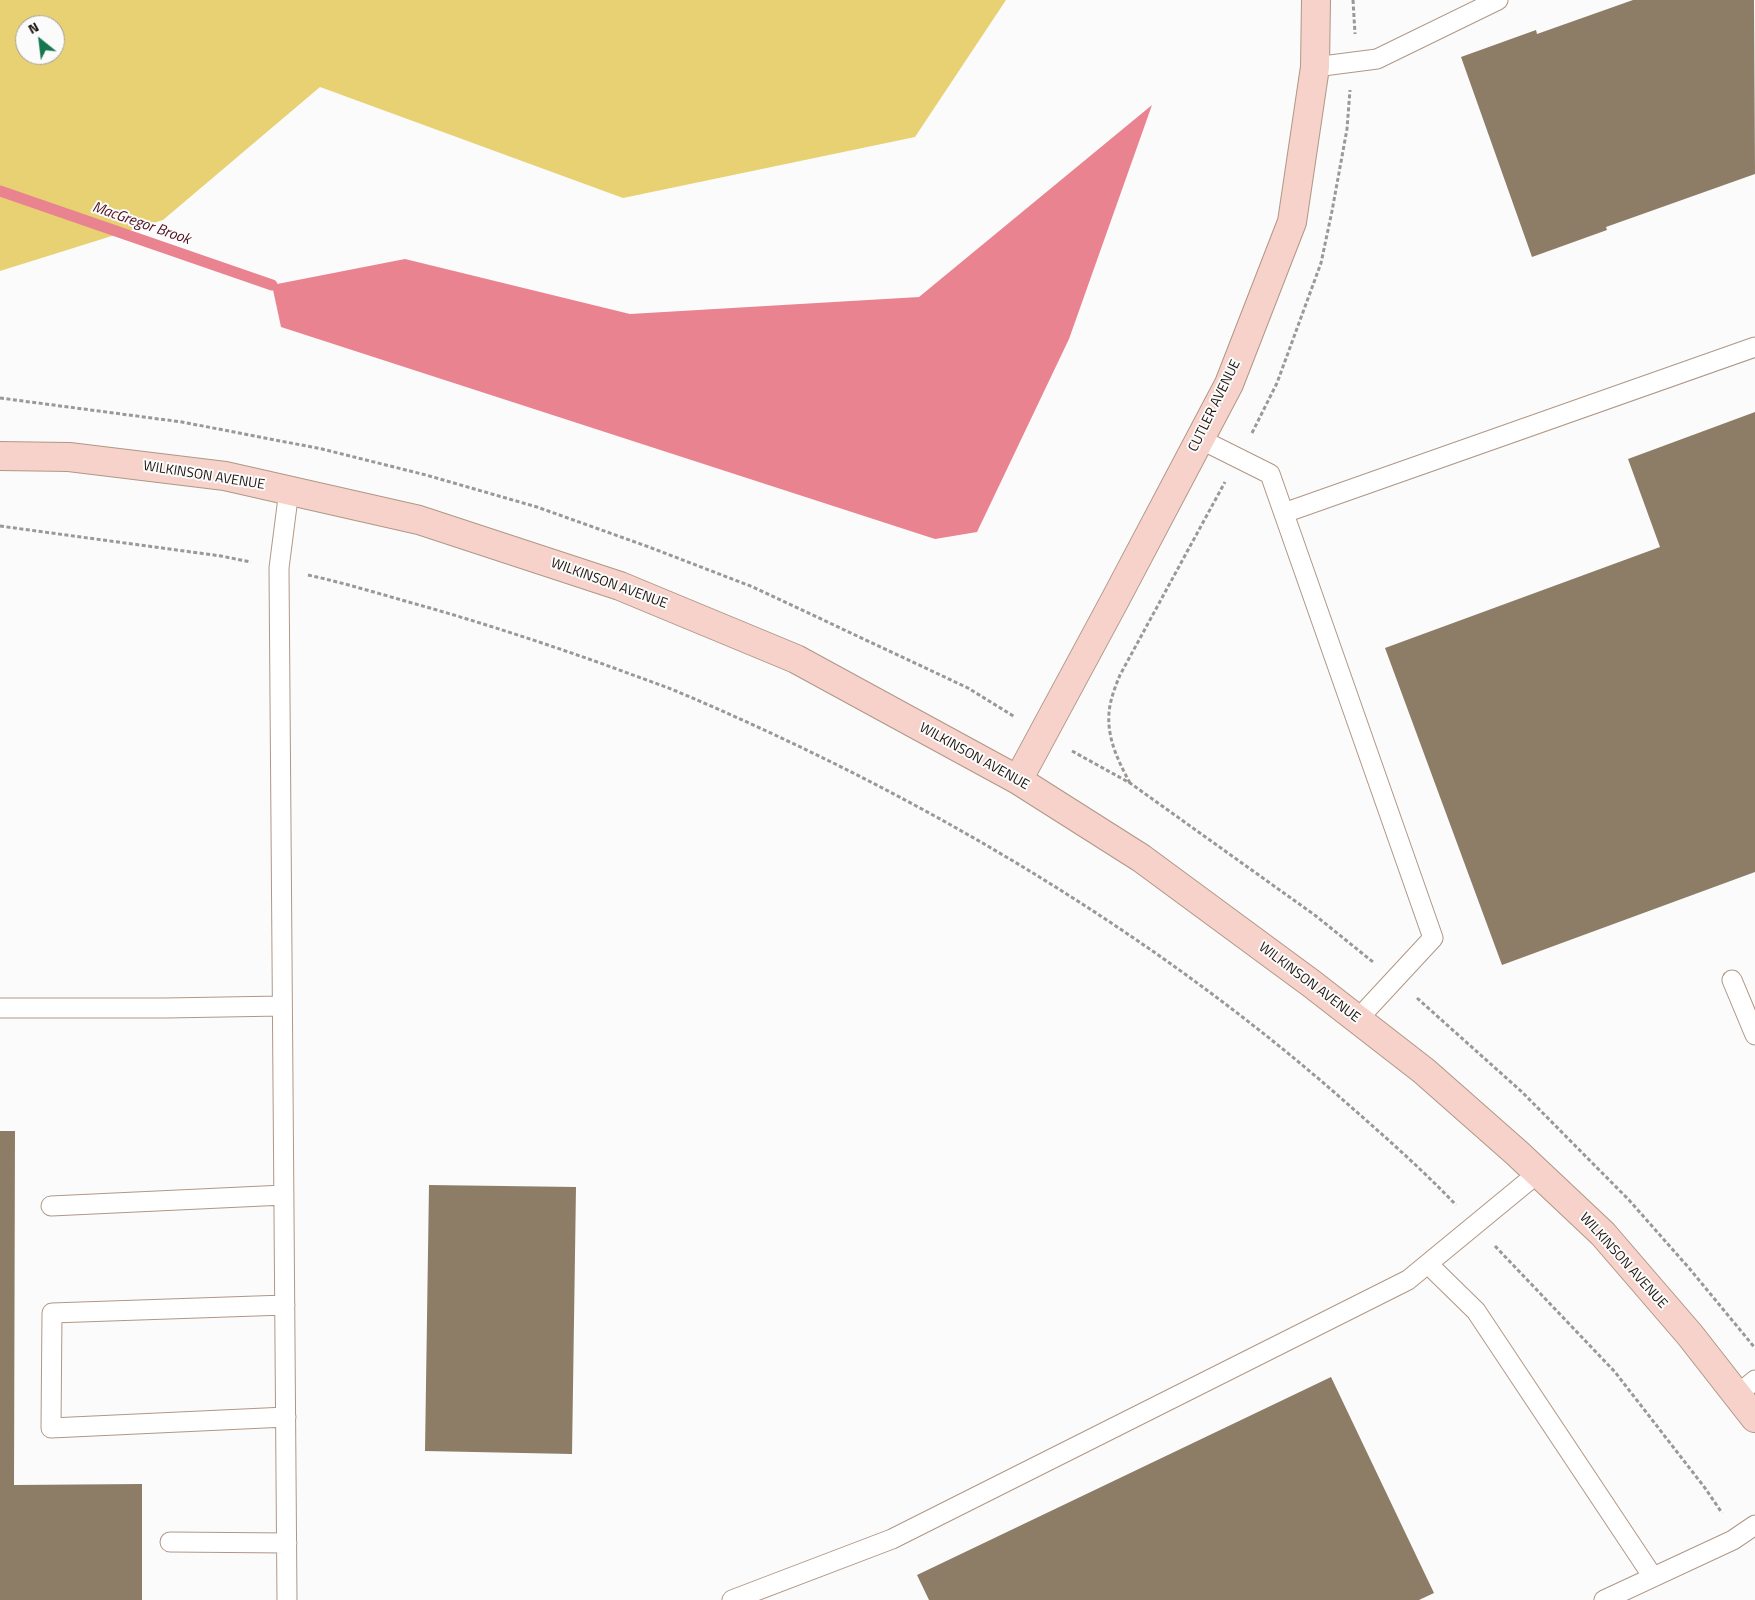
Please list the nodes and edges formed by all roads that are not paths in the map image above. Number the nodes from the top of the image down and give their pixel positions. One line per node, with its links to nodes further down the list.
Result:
1 (1316, 0): 3 (street, CUTLER AVENUE)
2 (1498, 0): 3 (lane)
3 (1315, 67): 5 (street, CUTLER AVENUE)
4 (1755, 347): 8 (lane)
5 (1200, 439): 8 (lane); 9 (street, CUTLER AVENUE)
6 (0, 456): 7 (street, WILKINSON AVENUE)
7 (289, 490): 9 (street, WILKINSON AVENUE); 11 (lane)
8 (1284, 513): 13 (lane)
9 (1018, 780): 13 (street, WILKINSON AVENUE)
10 (1732, 980): 14 (lane)
11 (282, 1006): 12 (lane); 16 (lane)
12 (0, 1008)
13 (1357, 1020): 15 (street, WILKINSON AVENUE)
14 (1755, 1035)
15 (1538, 1173): 18 (lane); 20 (street, WILKINSON AVENUE)
16 (284, 1194): 17 (lane); 19 (lane)
17 (51, 1206)
18 (1428, 1264): 26 (lane); 28 (lane)
19 (285, 1305): 21 (lane); 21 (lane)
20 (1746, 1388): 22 (street, WILKINSON AVENUE)
21 (286, 1417): 25 (lane)
22 (1755, 1418)
23 (1755, 1525): 26 (lane)
24 (170, 1542): 25 (lane)
25 (287, 1543): 27 (lane)
26 (1653, 1577): 29 (lane)
27 (288, 1600)
28 (732, 1600)
29 (1604, 1600)

